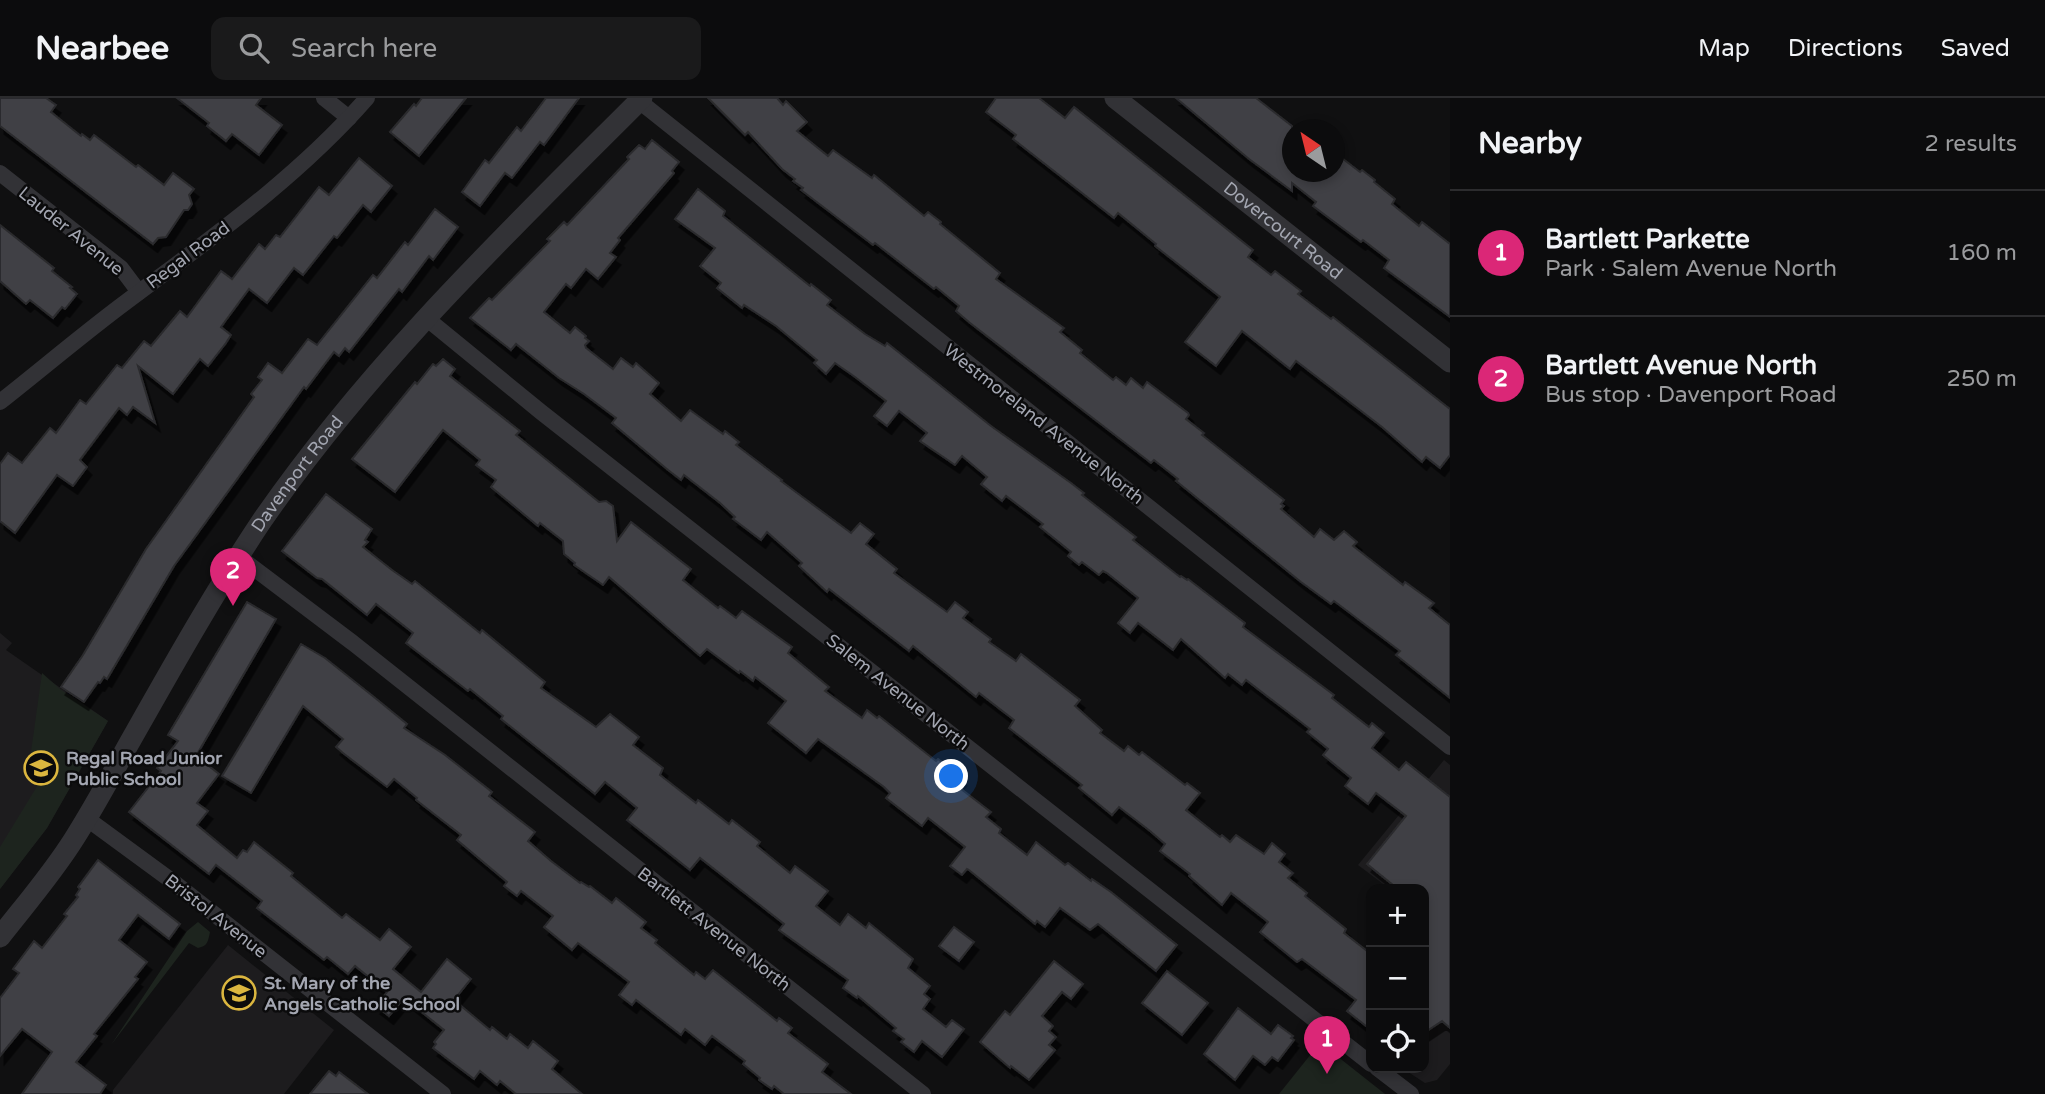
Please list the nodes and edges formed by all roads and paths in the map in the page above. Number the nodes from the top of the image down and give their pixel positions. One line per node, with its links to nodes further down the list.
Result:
1 (324, 98): 5 (street)
2 (367, 98): 5 (street, Regal Road)
3 (1115, 98): 9 (street, Dovercourt Road)
4 (640, 100): 8 (street, Davenport Road); 12 (street, Westmoreland Avenue North)
5 (349, 117): 7 (street, Regal Road)
6 (0, 173): 7 (street, Lauder Avenue)
7 (139, 292): 10 (street, Regal Road)
8 (426, 318): 11 (street, Davenport Road); 15 (street, Salem Avenue North)
9 (1450, 362)
10 (0, 402)
11 (239, 557): 13 (street, Davenport Road); 18 (street, Bartlett Avenue North)
12 (1450, 747)
13 (86, 818): 14 (street, Davenport Road); 17 (street, Bristol Avenue)
14 (0, 937)
15 (1366, 1060)
16 (1384, 1073): 19 (street)
17 (443, 1094)
18 (923, 1094)
19 (1411, 1094)

